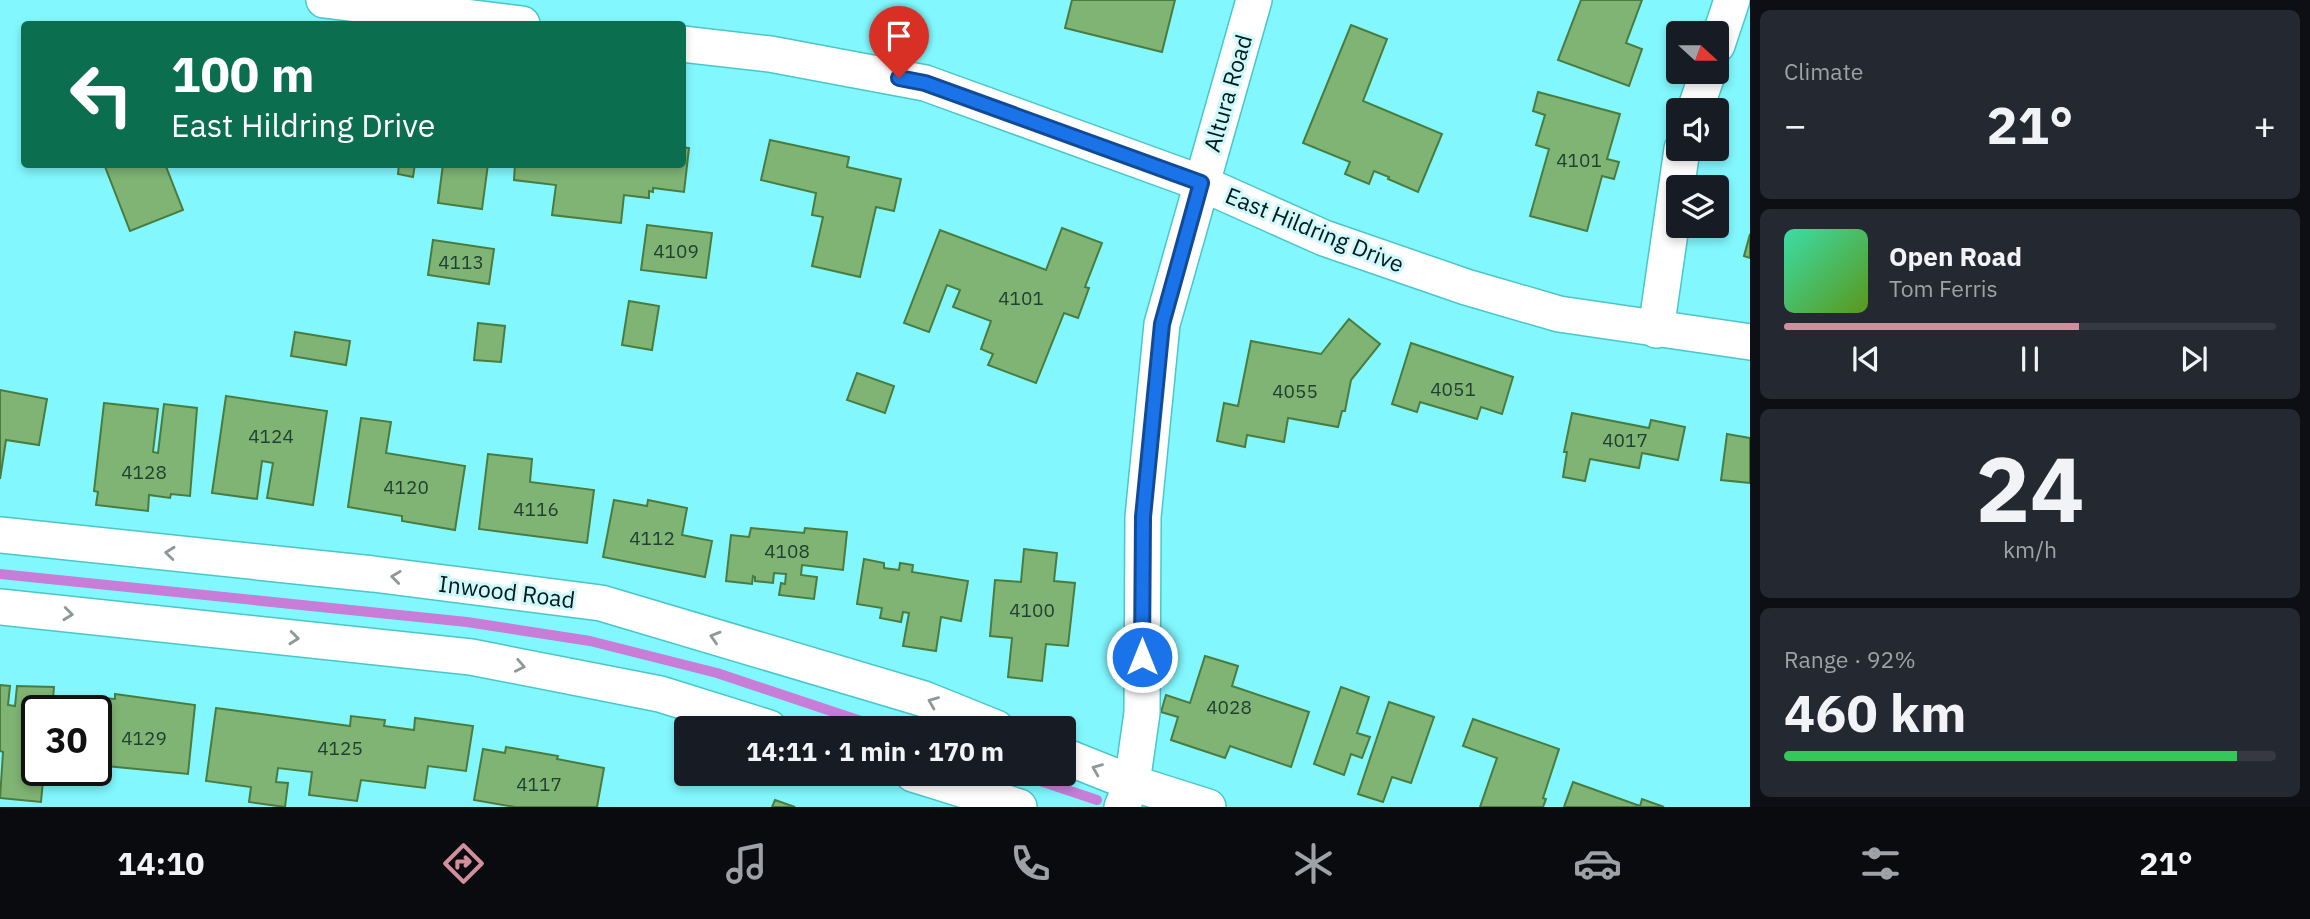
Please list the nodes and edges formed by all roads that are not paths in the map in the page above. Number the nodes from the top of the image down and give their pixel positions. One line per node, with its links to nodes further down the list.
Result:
1 (324, 0): 4 (street)
2 (1254, 0): 8 (street, Altura Road)
3 (1732, 0): 5 (street)
4 (497, 21)
5 (1725, 21)
6 (686, 44): 8 (street, East Hildring Drive)
7 (1680, 161): 9 (street)
8 (1201, 183): 9 (street, East Hildring Drive); 17 (street, Altura Road)
9 (1656, 330): 10 (street, East Hildring Drive)
10 (1750, 342)
11 (0, 535): 14 (street, Inwood Road, one-way to 11)
12 (0, 607): 13 (street, one-way to 13)
13 (731, 716)
14 (966, 716)
15 (1076, 763): 17 (street, one-way to 15)
16 (952, 786): 18 (street)
17 (1127, 795): 19 (street)
18 (1019, 807)
19 (1208, 807)

